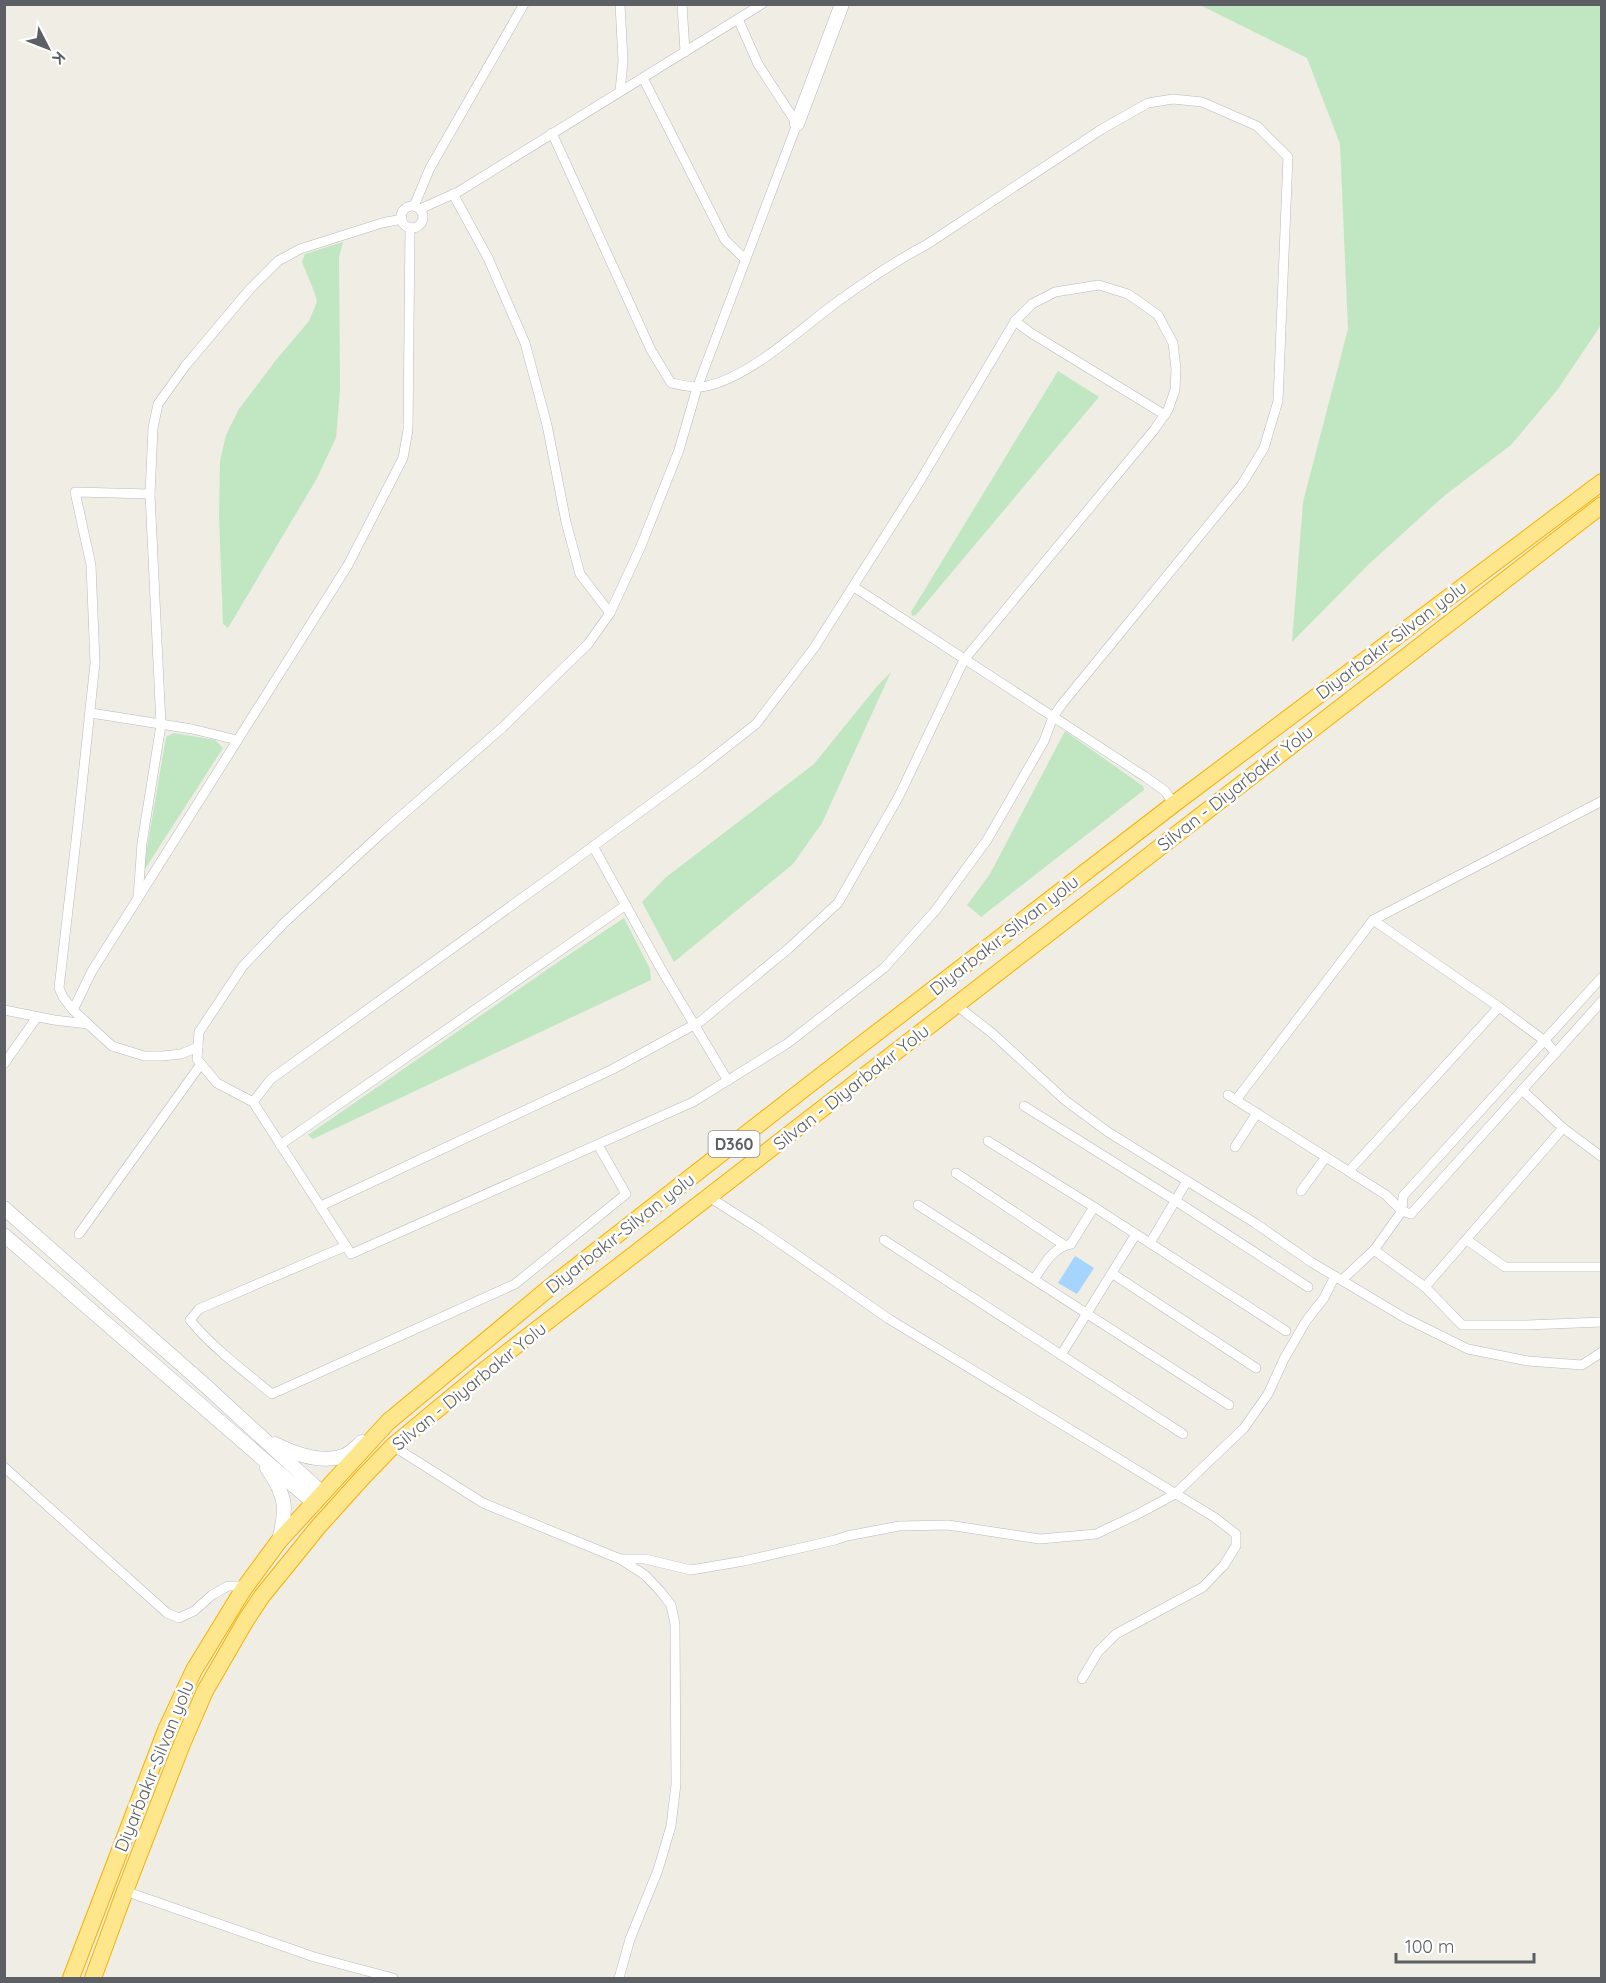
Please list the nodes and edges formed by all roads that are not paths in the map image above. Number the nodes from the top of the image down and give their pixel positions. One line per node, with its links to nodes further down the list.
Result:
1 (525, 4): 13 (street)
2 (620, 4): 9 (street)
3 (682, 4): 7 (street)
4 (762, 4): 6 (street)
5 (842, 4): 10 (street)
6 (738, 19): 7 (street); 10 (street)
7 (685, 52): 8 (street)
8 (643, 78): 9 (street); 16 (street)
9 (620, 91): 11 (street)
10 (797, 124): 16 (street)
11 (552, 133): 12 (street); 18 (street)
12 (453, 194): 13 (street); 24 (street)
13 (417, 208): 14 (street); 15 (street)
14 (402, 219): 15 (street); 21 (street)
15 (410, 227): 29 (street)
16 (745, 259): 18 (street)
17 (1015, 321): 19 (street); 19 (street); 23 (street)
18 (697, 388): 24 (street); 27 (street)
19 (1165, 415): 25 (street)
20 (1602, 482): 31 (highway, Diyarbakır-Silvan yolu / D360)
21 (150, 494): 26 (street); 28 (street)
22 (1602, 505): 38 (highway, Silvan - Diyarbakır Yolu / D360)
23 (854, 587): 25 (street); 32 (street)
24 (610, 613): 46 (street)
25 (964, 660): 27 (street); 44 (street)
26 (91, 713): 28 (street); 41 (street)
27 (1053, 717): 31 (street); 50 (street)
28 (161, 725): 29 (street); 33 (street)
29 (237, 740): 33 (street)
30 (1602, 801): 35 (street)
31 (1174, 804): 95 (highway, Diyarbakır-Silvan yolu / D360)
32 (593, 846): 34 (street); 52 (street)
33 (138, 900): 41 (street)
34 (626, 904): 44 (street); 58 (street)
35 (1373, 920): 39 (street); 54 (street)
36 (1602, 977): 45 (street)
37 (1602, 1001): 47 (street)
38 (957, 1005): 64 (street); 66 (highway, Silvan - Diyarbakır Yolu / D360)
39 (1499, 1007): 45 (street); 62 (street)
40 (4, 1010): 42 (street)
41 (73, 1010): 43 (street)
42 (37, 1017): 43 (street); 48 (street)
43 (88, 1024): 46 (street)
44 (694, 1025): 50 (street); 69 (street)
45 (1545, 1041): 47 (street); 72 (street)
46 (198, 1047): 49 (street)
47 (1556, 1053): 51 (street)
48 (4, 1064)
49 (201, 1064): 52 (street); 73 (street)
50 (728, 1081): 57 (street)
51 (1522, 1090): 55 (street); 72 (street)
52 (254, 1102): 58 (street)
53 (1024, 1106): 67 (street)
54 (1257, 1113): 59 (street); 60 (street)
55 (1563, 1128): 61 (street); 77 (street)
56 (988, 1141): 70 (street)
57 (598, 1144): 80 (street); 80 (street)
58 (280, 1145): 69 (street)
59 (1235, 1147)
60 (1326, 1157): 62 (street); 65 (street)
61 (1602, 1157)
62 (1349, 1171): 72 (street)
63 (956, 1173): 79 (street)
64 (1187, 1181): 67 (street); 84 (street)
65 (1301, 1191)
66 (709, 1197): 98 (highway, Silvan - Diyarbakır Yolu / D360); 101 (street)
67 (1176, 1201): 78 (street); 86 (street)
68 (918, 1205): 85 (street)
69 (321, 1206): 80 (street)
70 (1094, 1207): 74 (street); 79 (street)
71 (4, 1208): 97 (street)
72 (1402, 1211): 81 (street)
73 (79, 1234)
74 (1136, 1234): 78 (street); 83 (street)
75 (4, 1235): 99 (street)
76 (884, 1240): 92 (street)
77 (1467, 1240): 82 (street); 87 (street)
78 (1150, 1243): 90 (street)
79 (1064, 1245): 85 (street)
80 (346, 1246)
81 (1374, 1250): 84 (street); 87 (street)
82 (1602, 1267)
83 (1113, 1274): 88 (street); 93 (street)
84 (1338, 1278): 91 (street); 101 (street)
85 (1034, 1279): 88 (street)
86 (1308, 1287)
87 (1425, 1287): 89 (street)
88 (1087, 1315): 92 (street); 94 (street)
89 (1602, 1322)
90 (1286, 1331)
91 (1602, 1352)
92 (1061, 1355): 96 (street)
93 (1256, 1368)
94 (1229, 1405)
95 (388, 1422): 97 (street); 102 (highway, Diyarbakır-Silvan yolu / D360)
96 (1183, 1434)
97 (264, 1440): 102 (street)
98 (393, 1446): 104 (street); 107 (highway, Silvan - Diyarbakır Yolu / D360)
99 (254, 1449): 102 (street); 103 (street)
100 (4, 1467): 105 (street)
101 (1175, 1494): 104 (street); 106 (street)
102 (318, 1498): 103 (highway, Diyarbakır-Silvan yolu / D360)
103 (279, 1541): 105 (highway, Diyarbakır-Silvan yolu / D360)
104 (620, 1559): 111 (street)
105 (246, 1586): 108 (highway, Diyarbakır-Silvan yolu / D360)
106 (1082, 1679)
107 (125, 1891): 109 (highway, Silvan - Diyarbakır Yolu / D360); 110 (street)
108 (71, 1978)
109 (93, 1978)
110 (393, 1978)
111 (619, 1978)

